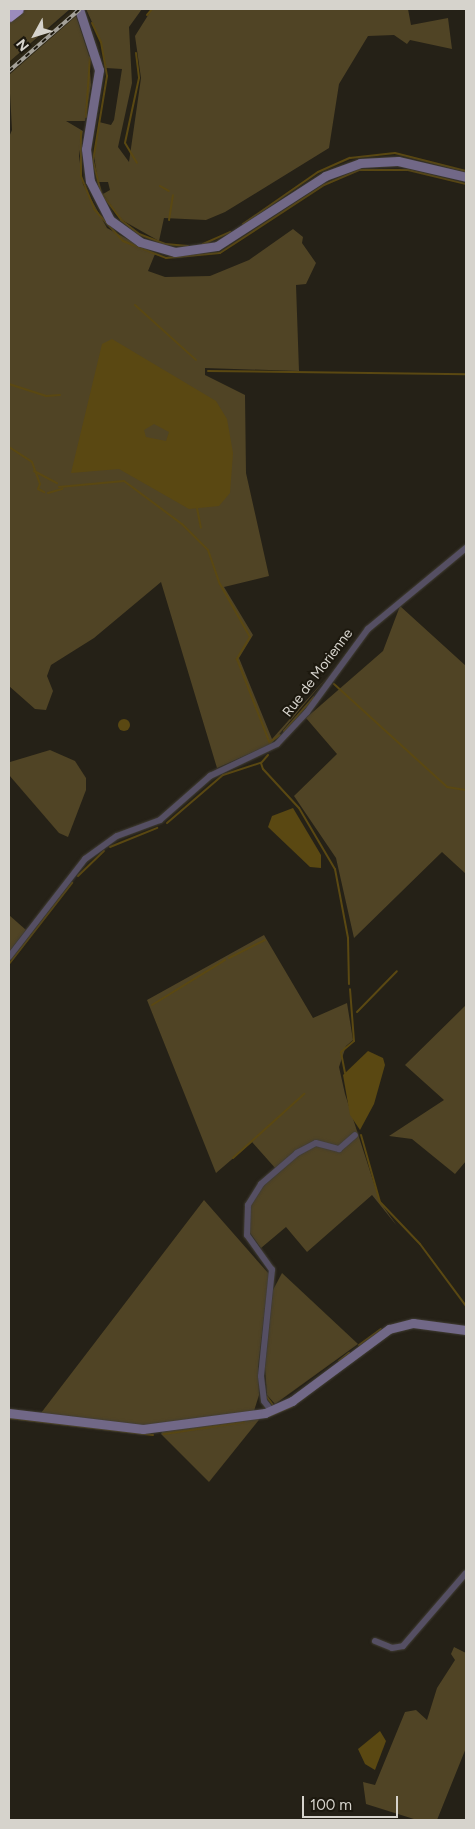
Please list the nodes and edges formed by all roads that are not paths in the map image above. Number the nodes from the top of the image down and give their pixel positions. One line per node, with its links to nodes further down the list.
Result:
1 (18, 9): 3 (highway)
2 (79, 9): 4 (main road)
3 (9, 16)
4 (466, 177)
5 (466, 548): 6 (street, Rue de Morienne)
6 (9, 957)
7 (355, 1135): 9 (street)
8 (466, 1330): 9 (main road)
9 (271, 1410): 10 (main road)
10 (9, 1412)
11 (466, 1573): 12 (street)
12 (375, 1641)

